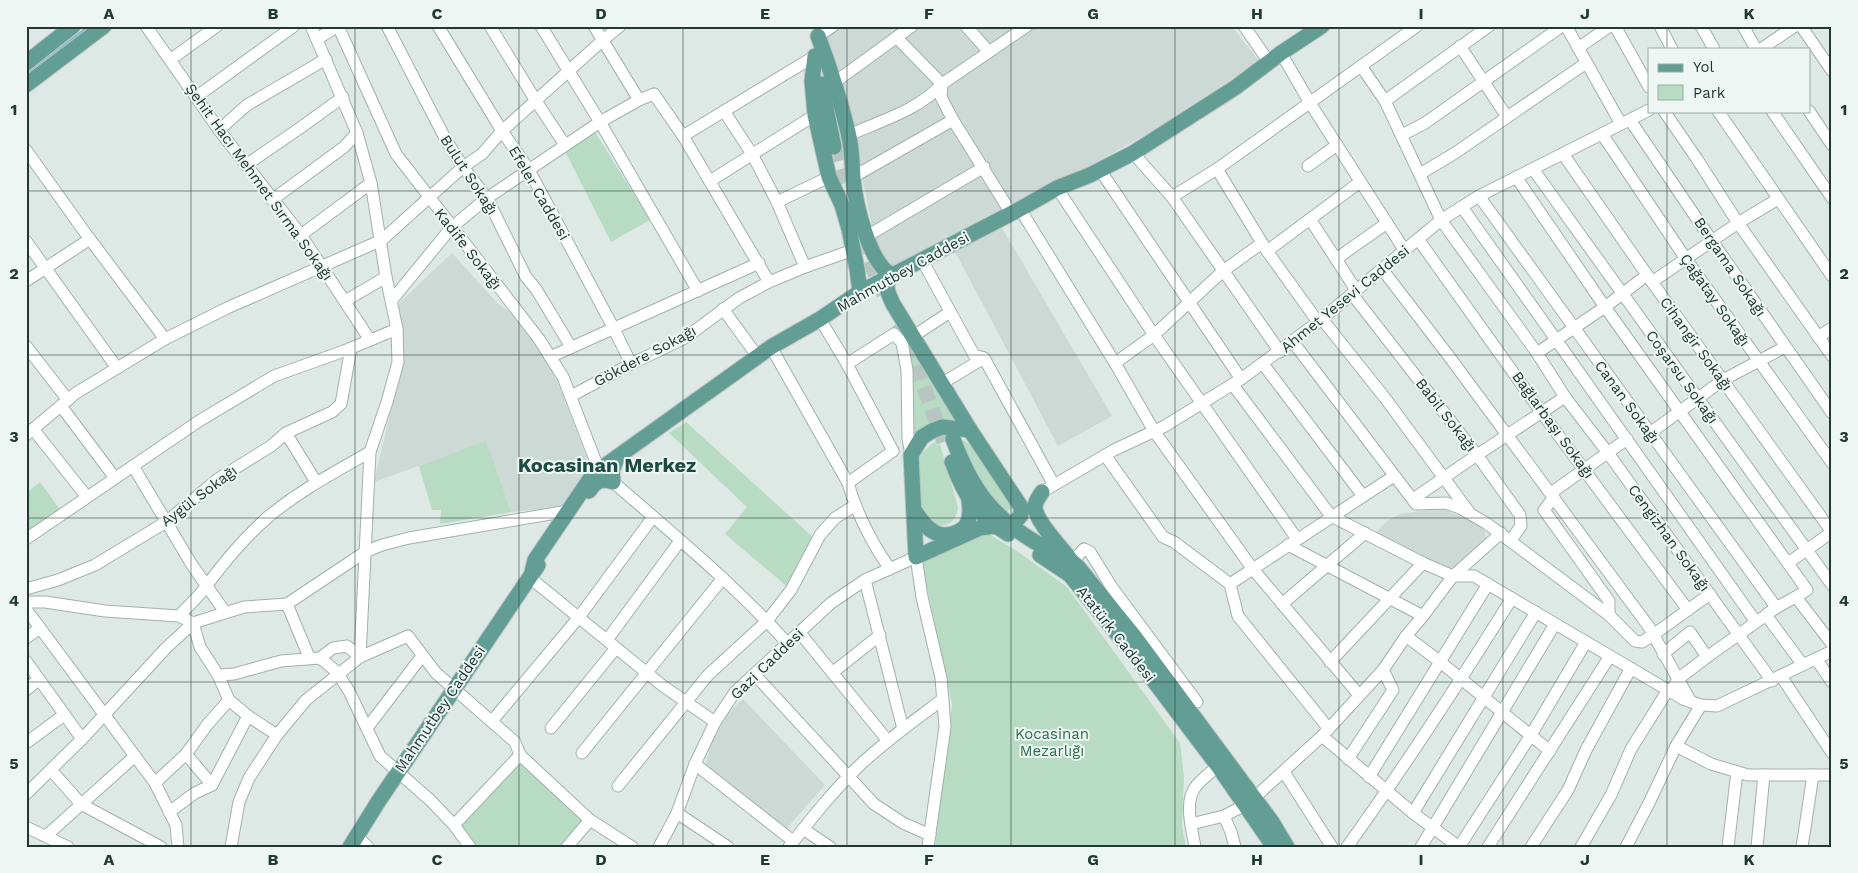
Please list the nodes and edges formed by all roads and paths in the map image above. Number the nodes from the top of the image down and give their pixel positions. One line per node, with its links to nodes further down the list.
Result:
1 (74, 26): 43 (main road)
2 (104, 26): 51 (main road)
3 (146, 26): 42 (street, Şehit Hacı Mehmet Sırma Sokağı)
4 (217, 26): 42 (street)
5 (294, 26): 53 (street)
6 (311, 26): 31 (street)
7 (338, 26): 31 (street); 102 (street, Kadife Sokağı)
8 (387, 26): 87 (street, Bulut Sokağı)
9 (438, 26): 71 (street, Efeler Caddesi)
10 (490, 26): 56 (street)
11 (542, 26): 46 (street)
12 (594, 26): 32 (street)
13 (620, 26): 32 (street)
14 (833, 26): 29 (street)
15 (912, 26): 30 (street)
16 (966, 26): 38 (street)
17 (1027, 26): 38 (street)
18 (1244, 26): 40 (street)
19 (1322, 26): 40 (main road, Mahmutbey Caddesi)
20 (1417, 26): 45 (street)
21 (1489, 26): 33 (street)
22 (1564, 26): 34 (street, Bergama Sokağı); 49 (street)
23 (1610, 26): 34 (street)
24 (1615, 26): 52 (street)
25 (1660, 26): 35 (street)
26 (1701, 26): 36 (street)
27 (1743, 26): 37 (street)
28 (1794, 27): 37 (street); 47 (street)
29 (814, 30): 39 (main road); 48 (main road); 76 (main road)
30 (897, 38): 48 (street); 50 (street)
31 (317, 39): 41 (street)
32 (603, 40): 46 (street); 55 (street)
33 (1460, 46): 49 (street); 57 (street)
34 (1578, 48): 44 (street, Bergama Sokağı)
35 (1671, 48)
36 (1713, 48)
37 (1762, 48)
38 (989, 52): 50 (street)
39 (815, 56): 59 (street); 65 (main road); 76 (main road)
40 (1275, 57): 58 (street); 81 (main road, Mahmutbey Caddesi)
41 (326, 59): 54 (street); 70 (street)
42 (170, 60): 53 (street, Şehit Hacı Mehmet Sırma Sokağı)
43 (26, 63)
44 (1586, 63): 66 (street); 69 (street, Bergama Sokağı)
45 (1361, 66): 57 (street, Cengizhan Sokağı); 58 (street)
46 (568, 70): 56 (street); 68 (street)
47 (1832, 71)
48 (835, 82): 76 (main road)
49 (1484, 82): 66 (street); 74 (street)
50 (942, 84): 67 (street); 76 (street)
51 (26, 85)
52 (1648, 86)
53 (196, 97): 70 (street, Şehit Hacı Mehmet Sırma Sokağı)
54 (343, 97): 72 (street); 84 (street)
55 (639, 100): 68 (street); 75 (street)
56 (536, 101): 71 (street); 77 (street)
57 (1385, 101): 74 (street, Cengizhan Sokağı)
58 (1310, 103): 78 (street); 88 (street)
59 (724, 111): 75 (street); 82 (street)
60 (1648, 111): 69 (street, Ahmet Yesevi Caddesi)
61 (1665, 112): 113 (street)
62 (1719, 112): 105 (street)
63 (1773, 112): 104 (street)
64 (1810, 112): 79 (street)
65 (815, 115): 82 (street); 93 (main road)
66 (1507, 117): 92 (street)
67 (953, 120): 86 (street); 94 (street)
68 (600, 122): 77 (street); 140 (street)
69 (1626, 122): 73 (street, Ahmet Yesevi Caddesi); 120 (street, Bergama Sokağı)
70 (219, 130): 84 (street, Şehit Hacı Mehmet Sırma Sokağı)
71 (502, 131): 87 (street); 90 (street, Efeler Caddesi)
72 (358, 133): 98 (street); 106 (street)
73 (1602, 134): 83 (street, Ahmet Yesevi Caddesi); 126 (street, Çağatay Sokağı)
74 (1402, 135): 92 (street, Cengizhan Sokağı)
75 (683, 136): 96 (street)
76 (841, 142): 94 (main road)
77 (566, 145): 90 (street)
78 (1337, 145): 85 (street); 97 (street)
79 (1832, 145)
80 (26, 150): 116 (street)
81 (1133, 153): 91 (main road, Mahmutbey Caddesi); 101 (street)
82 (752, 154): 96 (street); 107 (street)
83 (1563, 154): 89 (street, Ahmet Yesevi Caddesi); 137 (street, Cihangir Sokağı)
84 (246, 165): 106 (street, Şehit Hacı Mehmet Sırma Sokağı)
85 (1308, 166)
86 (984, 167): 109 (street); 121 (street)
87 (464, 168): 102 (street); 103 (street, Bulut Sokağı)
88 (1217, 169): 101 (street); 122 (street)
89 (1533, 169): 95 (street, Ahmet Yesevi Caddesi); 143 (street, Coşarsu Sokağı)
90 (529, 170): 103 (street); 152 (street, Efeler Caddesi)
91 (1100, 170): 99 (main road, Mahmutbey Caddesi); 146 (street)
92 (1420, 174): 111 (street, Cengizhan Sokağı)
93 (829, 177): 107 (street); 123 (main road)
94 (853, 177): 121 (main road)
95 (1516, 177): 100 (street, Ahmet Yesevi Caddesi); 147 (street)
96 (710, 181): 128 (street)
97 (1360, 182): 110 (street); 112 (street)
98 (371, 183): 115 (street); 118 (street)
99 (1057, 188): 109 (main road, Mahmutbey Caddesi); 156 (street)
100 (1479, 196): 108 (street, Ahmet Yesevi Caddesi); 153 (street, Canan Sokağı)
101 (1172, 197): 133 (street)
102 (429, 198): 114 (street, Kadife Sokağı); 118 (street)
103 (487, 198): 114 (street); 164 (street, Bulut Sokağı)
104 (1832, 198)
105 (1778, 199): 113 (street); 135 (street)
106 (272, 200): 115 (street, Şehit Hacı Mehmet Sırma Sokağı)
107 (777, 202): 130 (street)
108 (1462, 207): 111 (street, Ahmet Yesevi Caddesi); 161 (street)
109 (1016, 211): 127 (main road, Mahmutbey Caddesi); 175 (street)
110 (1310, 219): 122 (street); 125 (street, Babil Sokağı)
111 (1441, 220): 117 (street, Ahmet Yesevi Caddesi); 169 (street, Cengizhan Sokağı)
112 (1387, 223): 124 (street); 125 (street)
113 (1738, 223): 120 (street); 158 (street)
114 (451, 228): 144 (street); 170 (street, Kadife Sokağı)
115 (301, 235): 129 (street, Şehit Hacı Mehmet Sırma Sokağı)
116 (90, 239): 131 (street); 159 (street)
117 (1418, 239): 124 (street, Ahmet Yesevi Caddesi); 189 (street, Bağlarbaşı Sokağı)
118 (382, 240): 129 (street); 136 (street)
119 (26, 241): 131 (street)
120 (1712, 241): 126 (street); 165 (street, Bergama Sokağı)
121 (869, 243): 123 (main road); 134 (main road)
122 (1264, 247): 133 (street); 151 (street)
123 (853, 250): 130 (street, Gökdere Sokağı); 141 (main road)
124 (1405, 251): 132 (street, Ahmet Yesevi Caddesi)
125 (1336, 259): 142 (street, Babil Sokağı)
126 (1686, 259): 137 (street); 174 (street, Çağatay Sokağı)
127 (922, 260): 134 (main road, Mahmutbey Caddesi); 149 (street)
128 (759, 263): 139 (street); 140 (street)
129 (322, 266): 145 (street, Şehit Hacı Mehmet Sırma Sokağı); 159 (street)
130 (805, 267): 139 (street, Gökdere Sokağı)
131 (47, 268): 138 (street); 179 (street)
132 (1382, 269): 142 (street, Ahmet Yesevi Caddesi); 196 (street)
133 (1223, 271): 146 (street); 168 (street)
134 (892, 275): 141 (main road, Mahmutbey Caddesi); 157 (main road)
135 (1832, 276)
136 (386, 277): 144 (street); 145 (street)
137 (1650, 279): 143 (street); 180 (street, Cihangir Sokağı)
138 (26, 282)
139 (769, 282): 148 (street, Gökdere Sokağı)
140 (698, 291): 152 (street)
141 (860, 292): 150 (main road, Mahmutbey Caddesi)
142 (1354, 292): 151 (street, Ahmet Yesevi Caddesi); 203 (street, Babil Sokağı)
143 (1622, 295): 147 (street); 185 (street, Coşarsu Sokağı)
144 (392, 300): 155 (street)
145 (344, 301): 160 (street, Şehit Hacı Mehmet Sırma Sokağı)
146 (1189, 304): 156 (street); 181 (street)
147 (1605, 307): 153 (street); 188 (street)
148 (723, 309): 172 (street); 176 (street, Gökdere Sokağı)
149 (950, 312): 157 (street); 173 (street)
150 (820, 319): 167 (main road, Mahmutbey Caddesi); 177 (street)
151 (1320, 320): 162 (street, Ahmet Yesevi Caddesi); 210 (street)
152 (613, 327): 164 (street); 176 (street, Efeler Caddesi)
153 (1574, 328): 161 (street); 195 (street, Canan Sokağı)
154 (1832, 328): 158 (street)
155 (397, 329): 160 (street); 199 (street)
156 (1154, 335): 175 (street); 187 (street)
157 (912, 336): 182 (main road)
158 (1818, 337): 171 (street)
159 (165, 338): 179 (street)
160 (370, 340): 166 (street)
161 (1556, 340): 169 (street); 197 (street)
162 (1293, 342): 168 (street, Ahmet Yesevi Caddesi); 209 (street)
163 (26, 346): 186 (street)
164 (571, 347): 170 (street)
165 (1785, 347): 174 (street); 190 (street, Bergama Sokağı)
166 (352, 348): 194 (street, Aygül Sokağı); 206 (street)
167 (772, 348): 172 (main road, Mahmutbey Caddesi); 214 (street)
168 (1280, 352): 178 (street, Ahmet Yesevi Caddesi)
169 (1537, 353): 184 (street, Cengizhan Sokağı)
170 (550, 356): 183 (street, Kadife Sokağı)
171 (1832, 356)
172 (758, 357): 204 (main road, Mahmutbey Caddesi)
173 (984, 358): 182 (street); 216 (street)
174 (1758, 361): 180 (street); 205 (street, Çağatay Sokağı)
175 (1114, 362): 192 (street)
176 (631, 364): 183 (street, Gökdere Sokağı)
177 (847, 364): 198 (street); 201 (street)
178 (1263, 364): 181 (street, Ahmet Yesevi Caddesi); 218 (street)
179 (117, 368): 186 (street)
180 (1723, 380): 185 (street); 230 (street, Cihangir Sokağı)
181 (1237, 382): 187 (street, Ahmet Yesevi Caddesi); 226 (street)
182 (942, 384): 191 (main road)
183 (571, 396): 208 (street, Kadife Sokağı)
184 (1565, 397): 189 (street); 200 (street, Cengizhan Sokağı)
185 (1698, 398): 188 (street); 237 (street, Coşarsu Sokağı)
186 (65, 403): 193 (street); 211 (street)
187 (1202, 404): 192 (street, Ahmet Yesevi Caddesi); 236 (street)
188 (1681, 411): 195 (street); 241 (street)
189 (1542, 413): 196 (street); 207 (street, Bağlarbaşı Sokağı)
190 (1832, 413)
191 (970, 430): 201 (main road); 215 (main road)
192 (1154, 431): 202 (street, Ahmet Yesevi Caddesi); 244 (street)
193 (29, 432): 219 (street)
194 (286, 433): 212 (street); 228 (street, Aygül Sokağı)
195 (1650, 434): 264 (street, Canan Sokağı)
196 (1507, 436): 203 (street); 217 (street)
197 (1627, 439): 200 (street); 273 (street)
198 (893, 451): 201 (street); 214 (street)
199 (370, 452): 212 (street); 238 (street)
200 (1608, 453): 207 (street); 255 (street, Cengizhan Sokağı)
201 (911, 455): 223 (main road)
202 (1105, 455): 216 (street, Ahmet Yesevi Caddesi); 250 (street)
203 (1477, 455): 210 (street); 234 (street, Babil Sokağı)
204 (617, 458): 208 (main road, Mahmutbey Caddesi); 213 (main road)
205 (1832, 464)
206 (133, 466): 211 (street); 228 (street)
207 (1585, 468): 217 (street); 266 (street, Bağlarbaşı Sokağı)
208 (599, 470): 224 (main road, Mahmutbey Caddesi)
209 (1394, 476): 218 (street); 221 (street)
210 (1444, 477): 221 (street); 225 (street)
211 (115, 478): 219 (street)
212 (316, 482): 253 (street)
213 (612, 482): 227 (street); 246 (main road, Mahmutbey Caddesi)
214 (848, 482): 222 (street)
215 (1009, 489): 216 (main road); 229 (main road)
216 (1048, 489): 242 (main road)
217 (1553, 495): 256 (street); 260 (street)
218 (1362, 496): 226 (street)
219 (87, 497): 233 (street)
220 (969, 500): 223 (main road); 229 (main road); 229 (main road)
221 (1413, 500): 225 (street)
222 (854, 506): 245 (street); 274 (street)
223 (914, 510): 239 (main road)
224 (568, 511): 238 (street); 246 (main road, Mahmutbey Caddesi)
225 (1472, 515): 232 (street)
226 (1331, 516): 231 (street); 236 (street)
227 (654, 517): 235 (street); 272 (street)
228 (166, 522): 253 (street); 254 (street, Aygül Sokağı)
229 (1001, 525): 239 (main road); 242 (main road)
230 (1832, 532): 237 (street)
231 (1365, 533): 240 (street); 243 (street)
232 (1501, 533): 234 (street); 247 (street)
233 (26, 539)
234 (1511, 540): 269 (street)
235 (680, 541): 248 (street); 284 (street)
236 (1292, 542): 243 (street); 244 (street)
237 (1807, 550): 241 (street); 252 (street, Coşarsu Sokağı)
238 (365, 552): 262 (street); 293 (street)
239 (916, 557): 245 (street, Gazi Caddesi); 318 (street)
240 (1423, 563): 247 (street); 259 (street)
241 (1788, 563): 257 (street)
242 (1067, 565): 321 (street); 347 (main road, Atatürk Caddesi); 362 (main road)
243 (1326, 565): 259 (street); 263 (street)
244 (1252, 568): 250 (street); 263 (street)
245 (890, 569): 249 (street, Gazi Caddesi)
246 (530, 575): 272 (street); 313 (main road, Mahmutbey Caddesi)
247 (1453, 576): 251 (street); 271 (street)
248 (723, 578): 274 (street); 303 (street)
249 (865, 580): 278 (street, Gazi Caddesi); 279 (street)
250 (1230, 584): 332 (street)
251 (1488, 584): 258 (street); 298 (street)
252 (1832, 585)
253 (207, 586): 267 (street); 270 (street)
254 (26, 589)
255 (1710, 594): 266 (street); 281 (street, Cengizhan Sokağı)
256 (1627, 597): 260 (street); 280 (street)
257 (1796, 597): 264 (street); 287 (street)
258 (1512, 598): 268 (street); 310 (street)
259 (1389, 599): 271 (street); 299 (street)
260 (1609, 601): 269 (street)
261 (26, 602): 270 (street)
262 (287, 604): 267 (street); 295 (street)
263 (1282, 604): 299 (street)
264 (1776, 607): 273 (street)
265 (26, 609): 277 (street)
266 (1688, 610): 280 (street)
267 (225, 612): 275 (street)
268 (1536, 612): 276 (street); 317 (street)
269 (1609, 615): 280 (street)
270 (179, 616): 275 (street)
271 (1424, 616): 282 (street)
272 (579, 617): 284 (street); 327 (street)
273 (1761, 619): 281 (street); 300 (street)
274 (767, 621): 286 (street); 320 (street)
275 (193, 623): 306 (street); 325 (street)
276 (1555, 624): 285 (street); 323 (street)
277 (40, 628): 283 (street); 325 (street)
278 (800, 633): 286 (street, Gazi Caddesi); 304 (street)
279 (880, 635): 304 (street); 331 (street)
280 (1653, 635): 290 (street)
281 (1739, 635): 294 (street); 308 (street, Cengizhan Sokağı)
282 (1406, 636): 298 (street); 302 (street)
283 (26, 638)
284 (607, 640): 288 (street)
285 (1586, 642): 292 (street); 334 (street)
286 (788, 644): 307 (street, Gazi Caddesi)
287 (1832, 644)
288 (616, 648): 303 (street); 330 (street)
289 (1832, 651): 296 (street)
290 (1663, 654): 294 (street); 311 (street)
291 (422, 656): 293 (street); 313 (street); 329 (street)
292 (1610, 656): 301 (street); 339 (street)
293 (360, 657): 295 (street); 305 (street)
294 (1707, 657): 311 (street)
295 (314, 658): 305 (street); 306 (street)
296 (1816, 660): 300 (street); 312 (street)
297 (26, 661): 309 (street)
298 (1439, 661): 310 (street); 356 (street)
299 (1330, 662): 316 (street)
300 (1803, 665): 308 (street)
301 (1631, 668): 315 (street); 398 (street)
302 (1383, 670): 316 (street); 345 (street)
303 (648, 673): 320 (street); 340 (street)
304 (832, 673): 336 (street)
305 (338, 674): 329 (street); 333 (street)
306 (218, 675): 319 (street)
307 (755, 675): 328 (street, Gazi Caddesi); 355 (street)
308 (1776, 678): 322 (street); 341 (street, Cengizhan Sokağı)
309 (38, 679): 314 (street); 324 (street)
310 (1461, 679): 317 (street); 360 (street)
311 (1678, 679): 315 (street); 322 (street)
312 (1832, 682)
313 (454, 688): 327 (street); 349 (main road, Mahmutbey Caddesi)
314 (26, 690)
315 (1669, 691): 322 (street); 399 (street)
316 (1358, 695): 332 (street)
317 (1484, 697): 323 (street); 366 (street)
318 (943, 699): 331 (street); 376 (street)
319 (229, 700): 326 (street); 342 (street)
320 (685, 702): 328 (street); 359 (street)
321 (1197, 702)
322 (1696, 704): 338 (street)
323 (1502, 712): 334 (street); 372 (street)
324 (64, 715): 335 (street); 337 (street)
325 (104, 715): 335 (street); 344 (street)
326 (248, 716): 333 (street); 358 (street)
327 (492, 721): 343 (street)
328 (715, 722): 346 (street, Gazi Caddesi)
329 (367, 728): 349 (street)
330 (551, 728)
331 (903, 729): 336 (street)
332 (1325, 733): 345 (street); 350 (street)
333 (277, 735): 381 (street)
334 (1531, 735): 339 (street); 396 (street)
335 (82, 739): 348 (street)
336 (888, 741): 355 (street)
337 (26, 744)
338 (1676, 746): 351 (street); 400 (street)
339 (1550, 751): 397 (street)
340 (582, 753)
341 (1832, 753)
342 (186, 754): 357 (street); 358 (street)
343 (520, 755): 368 (street); 370 (street)
344 (135, 756): 357 (street); 363 (street)
345 (1348, 759): 356 (street)
346 (696, 764): 365 (street, Gazi Caddesi); 377 (street)
347 (1218, 766): 362 (main road, Atatürk Caddesi); 369 (street)
348 (51, 770): 361 (street); 363 (street)
349 (398, 772): 370 (street); 375 (main road, Mahmutbey Caddesi)
350 (1284, 772): 362 (street); 393 (street)
351 (1737, 772): 352 (street); 401 (street)
352 (1764, 775): 353 (street); 402 (street)
353 (1813, 775): 354 (street); 403 (street)
354 (1832, 775)
355 (850, 776): 373 (street); 376 (street)
356 (1369, 777): 360 (street)
357 (155, 783): 364 (street)
358 (212, 785): 364 (street)
359 (618, 786)
360 (1387, 791): 366 (street); 394 (street)
361 (26, 794)
362 (1250, 802): 367 (street); 391 (main road, Atatürk Caddesi); 392 (main road)
363 (81, 804): 374 (street); 379 (street)
364 (169, 812): 380 (street)
365 (676, 813): 386 (street, Gazi Caddesi); 387 (street)
366 (1413, 813): 372 (street)
367 (1224, 816): 369 (street); 390 (street)
368 (590, 820): 384 (street); 385 (street)
369 (1190, 824): 389 (street)
370 (454, 825): 383 (street)
371 (26, 827): 374 (street)
372 (1433, 828): 395 (street); 396 (street)
373 (803, 829): 377 (street); 388 (street)
374 (46, 836): 378 (street)
375 (354, 841): 382 (street)
376 (929, 841)
377 (791, 844)
378 (68, 847)
379 (161, 847)
380 (178, 847)
381 (231, 847)
382 (368, 847)
383 (470, 847)
384 (567, 847)
385 (632, 847)
386 (659, 847)
387 (728, 847)
388 (830, 847)
389 (1194, 847)
390 (1235, 847)
391 (1274, 847)
392 (1287, 847)
393 (1332, 847)
394 (1347, 847)
395 (1421, 847)
396 (1459, 847)
397 (1488, 847)
398 (1531, 847)
399 (1581, 847)
400 (1626, 847)
401 (1728, 847)
402 (1757, 847)
403 (1802, 847)

